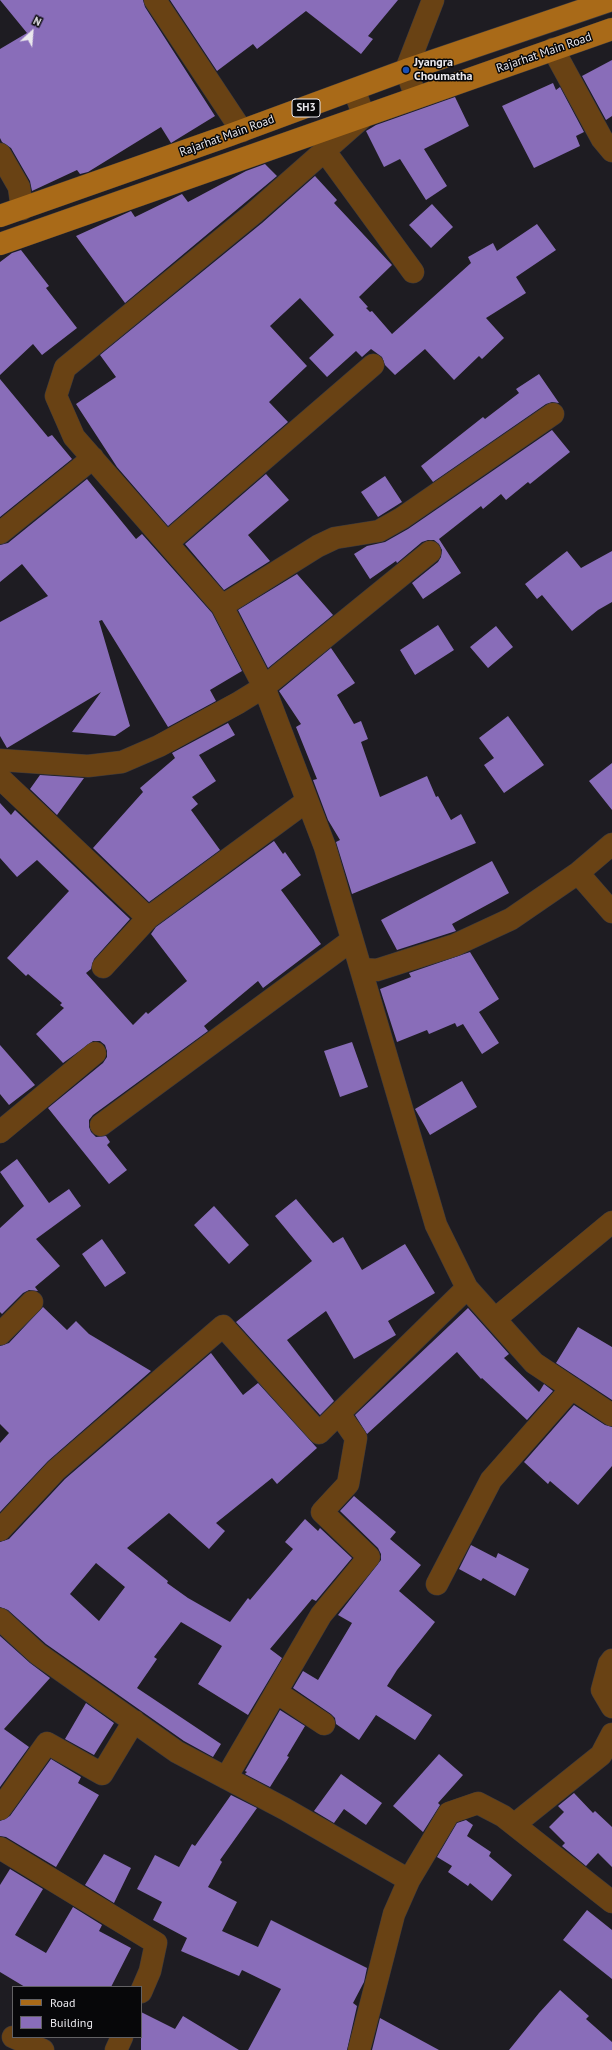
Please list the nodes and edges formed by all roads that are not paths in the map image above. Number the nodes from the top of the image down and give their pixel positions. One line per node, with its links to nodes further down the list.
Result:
1 (155, 0): 10 (street)
2 (433, 0): 6 (street)
3 (612, 0): 6 (main road, Rajarhat Main Road / SH3)
4 (612, 29): 5 (main road, Rajarhat Main Road / SH3)
5 (553, 49): 8 (main road, Rajarhat Main Road / SH3); 12 (street)
6 (406, 70): 7 (main road, Rajarhat Main Road / SH3); 8 (street)
7 (354, 90): 9 (street); 10 (main road, Rajarhat Main Road / SH3)
8 (416, 98): 9 (main road, Rajarhat Main Road / SH3)
9 (364, 116): 11 (street); 16 (main road, Rajarhat Main Road / SH3)
10 (242, 131): 14 (main road, Rajarhat Main Road / SH3)
11 (324, 150): 17 (street); 20 (street)
12 (612, 152)
13 (0, 154): 14 (street)
14 (22, 209): 15 (main road, Rajarhat Main Road / SH3)
15 (0, 216)
16 (0, 244)
17 (413, 272)
18 (373, 365): 22 (street)
19 (553, 414): 24 (street)
20 (93, 458): 21 (street); 22 (street)
21 (0, 533)
22 (167, 542): 24 (street)
23 (430, 552): 25 (street)
24 (222, 606): 25 (street)
25 (264, 687): 26 (street); 28 (street)
26 (0, 760)
27 (0, 778): 32 (street)
28 (307, 800): 32 (street); 33 (street)
29 (612, 844): 30 (street)
30 (578, 873): 31 (street); 35 (street)
31 (612, 912)
32 (148, 918): 34 (street)
33 (352, 940): 35 (street); 37 (street)
34 (103, 967)
35 (361, 969): 40 (street)
36 (96, 1053): 38 (street)
37 (101, 1126)
38 (0, 1132)
39 (612, 1222): 42 (street)
40 (467, 1288): 42 (street); 45 (street)
41 (32, 1302): 43 (street)
42 (495, 1319): 44 (street)
43 (0, 1334)
44 (572, 1388): 46 (street); 48 (street)
45 (340, 1415): 47 (street); 51 (street)
46 (612, 1415)
47 (0, 1530)
48 (437, 1584)
49 (0, 1618): 53 (street)
50 (612, 1660): 52 (street)
51 (276, 1692): 54 (street); 56 (street)
52 (612, 1708)
53 (134, 1722): 56 (street); 57 (street)
54 (324, 1724)
55 (612, 1734): 58 (street)
56 (226, 1778): 60 (street)
57 (0, 1809)
58 (516, 1824): 60 (street); 61 (street)
59 (0, 1848): 62 (street)
60 (409, 1880): 69 (street)
61 (612, 1902)
62 (142, 1990)
63 (0, 2031): 64 (street)
64 (12, 2037)
65 (15, 2038): 67 (street)
66 (122, 2038): 68 (street)
67 (43, 2050)
68 (116, 2050)
69 (359, 2050)

